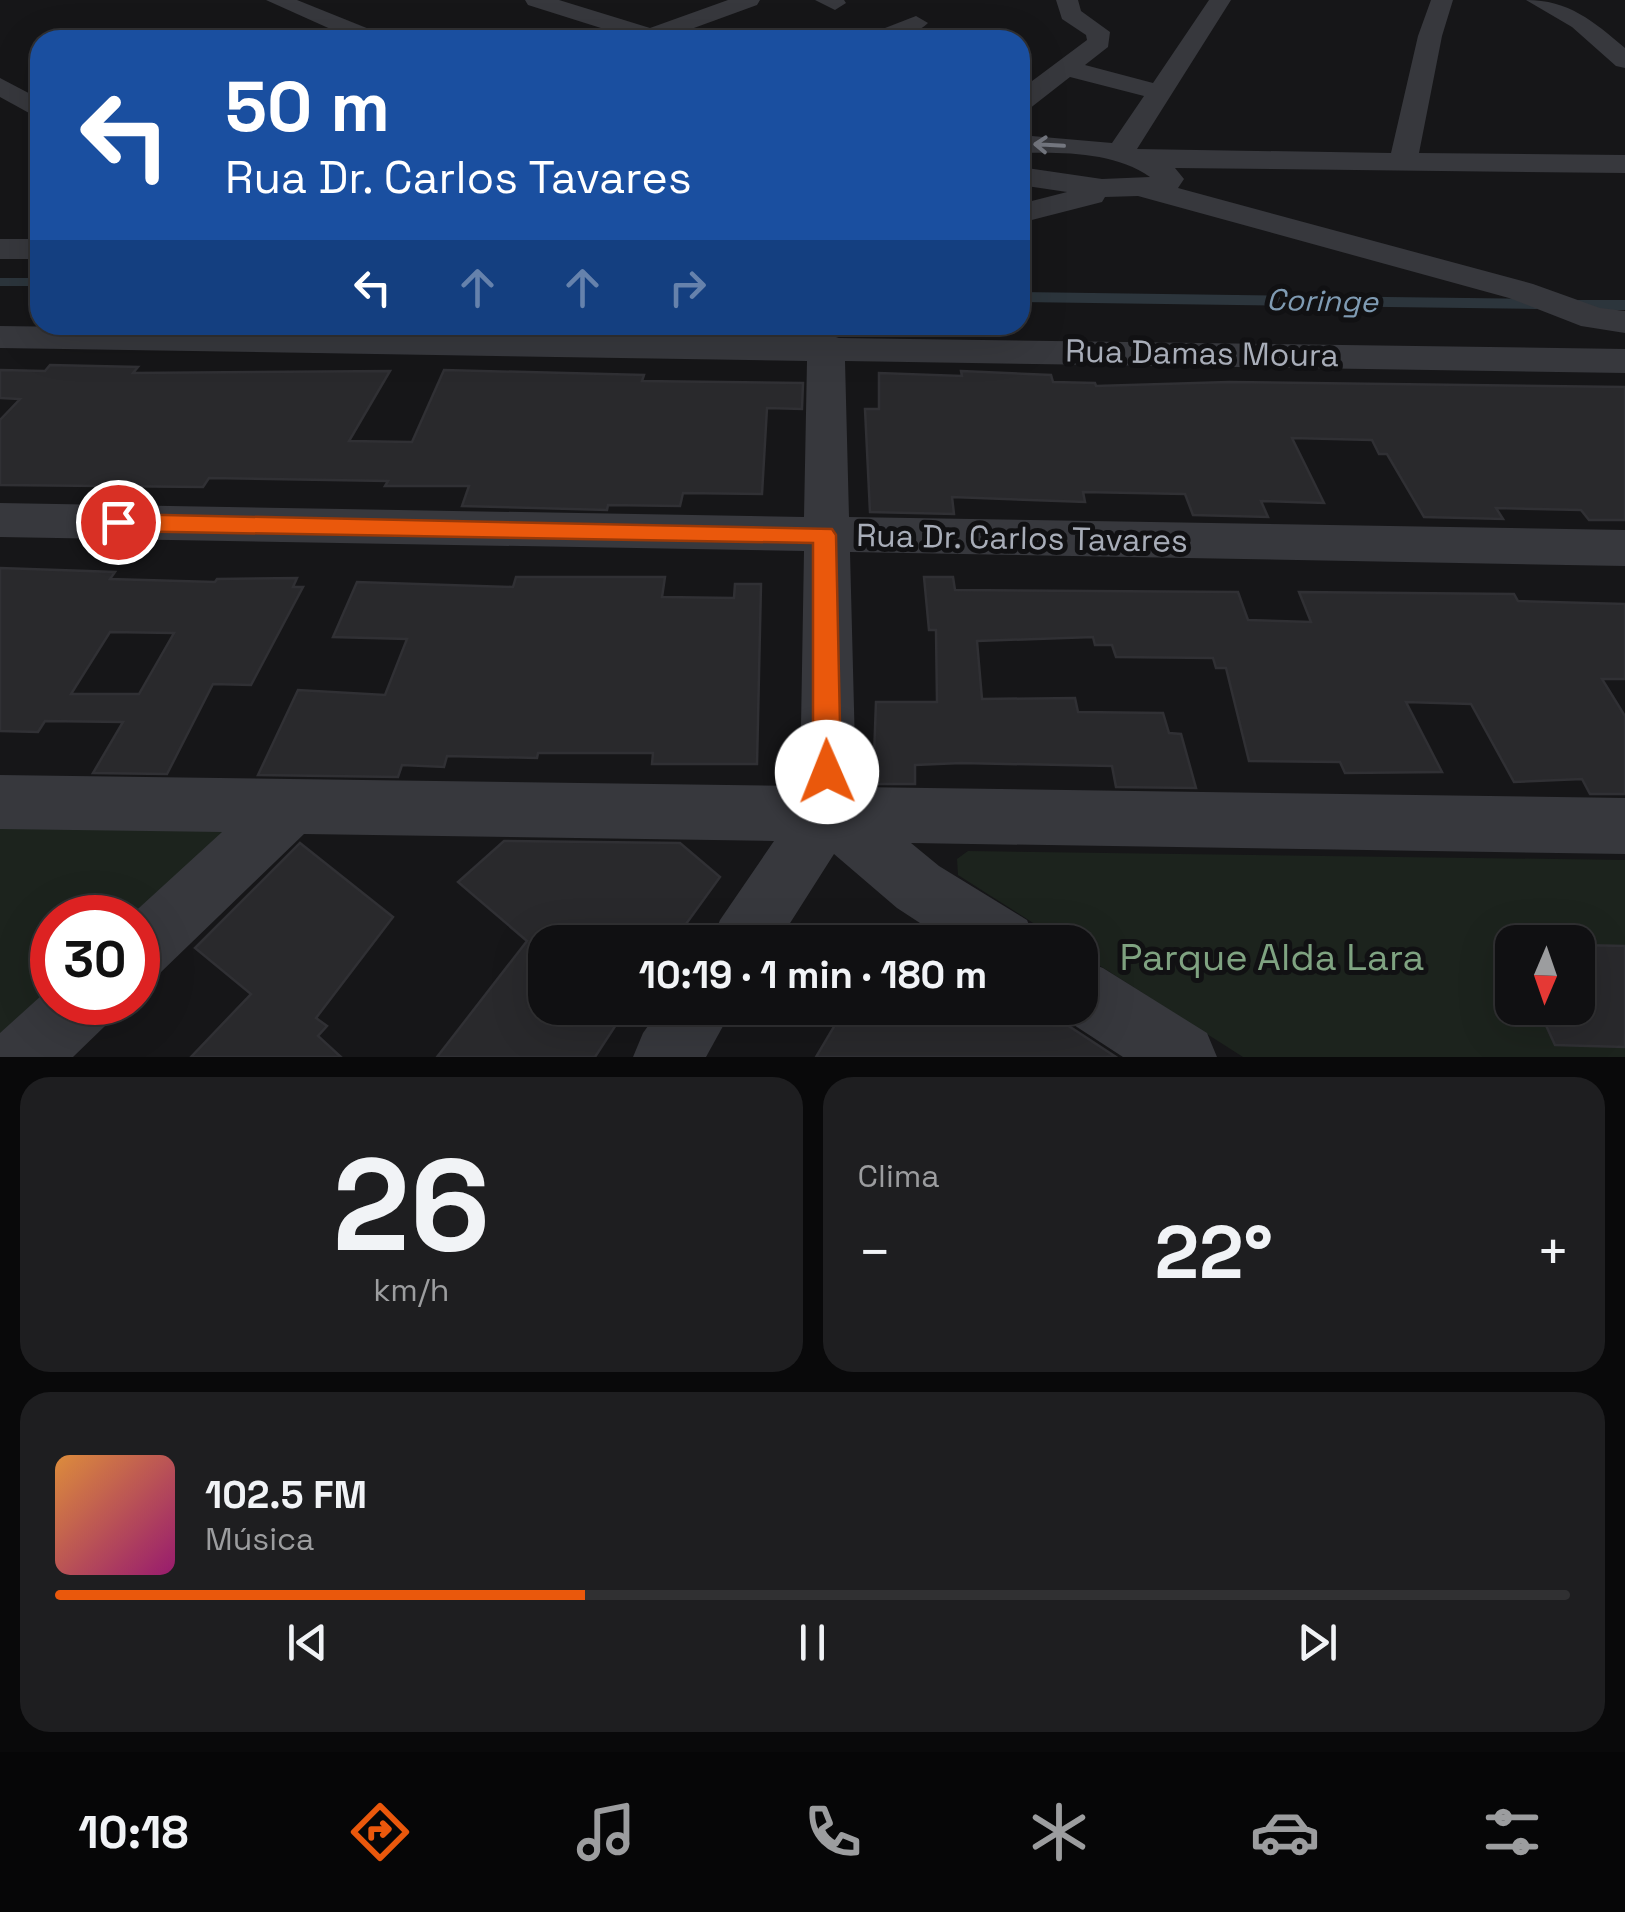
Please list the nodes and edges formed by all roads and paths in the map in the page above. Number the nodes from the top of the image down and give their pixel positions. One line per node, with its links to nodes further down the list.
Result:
1 (276, 0): 9 (street)
2 (536, 0): 8 (street)
3 (749, 0): 11 (street)
4 (1067, 0): 14 (street)
5 (1442, 0): 20 (street)
6 (1536, 0): 12 (street)
7 (1216, 2): 16 (street)
8 (588, 9): 10 (street)
9 (351, 30)
10 (638, 30)
11 (676, 30)
12 (1625, 61)
13 (1030, 67): 14 (street)
14 (1062, 72): 16 (street); 17 (street)
15 (7, 75): 18 (street)
16 (1158, 92): 22 (street)
17 (1030, 95)
18 (30, 100)
19 (1030, 144): 22 (street, one-way to 19)
20 (1403, 162): 21 (street); 22 (street)
21 (1625, 164)
22 (1140, 173): 23 (street); 24 (street); 25 (street); 28 (street)
23 (1030, 177)
24 (1625, 178)
25 (1030, 210)
26 (0, 249): 27 (street)
27 (30, 249)
28 (1625, 322)
29 (0, 336): 30 (street, Rua Damas Moura)
30 (826, 346): 31 (street, Rua Damas Moura); 33 (street)
31 (1625, 360)
32 (0, 520): 33 (street, Rua Dr. Carlos Tavares)
33 (824, 535): 34 (street, Rua Dr. Carlos Tavares); 37 (street)
34 (1625, 548)
35 (0, 802): 36 (street)
36 (292, 807): 37 (street); 41 (street)
37 (828, 812): 38 (street); 39 (street); 40 (street)
38 (1625, 826)
39 (753, 925)
40 (978, 925)
41 (160, 930)
42 (1098, 1003): 47 (street)
43 (58, 1025): 45 (street)
44 (689, 1025): 46 (street)
45 (24, 1057)
46 (667, 1057)
47 (1182, 1057)

